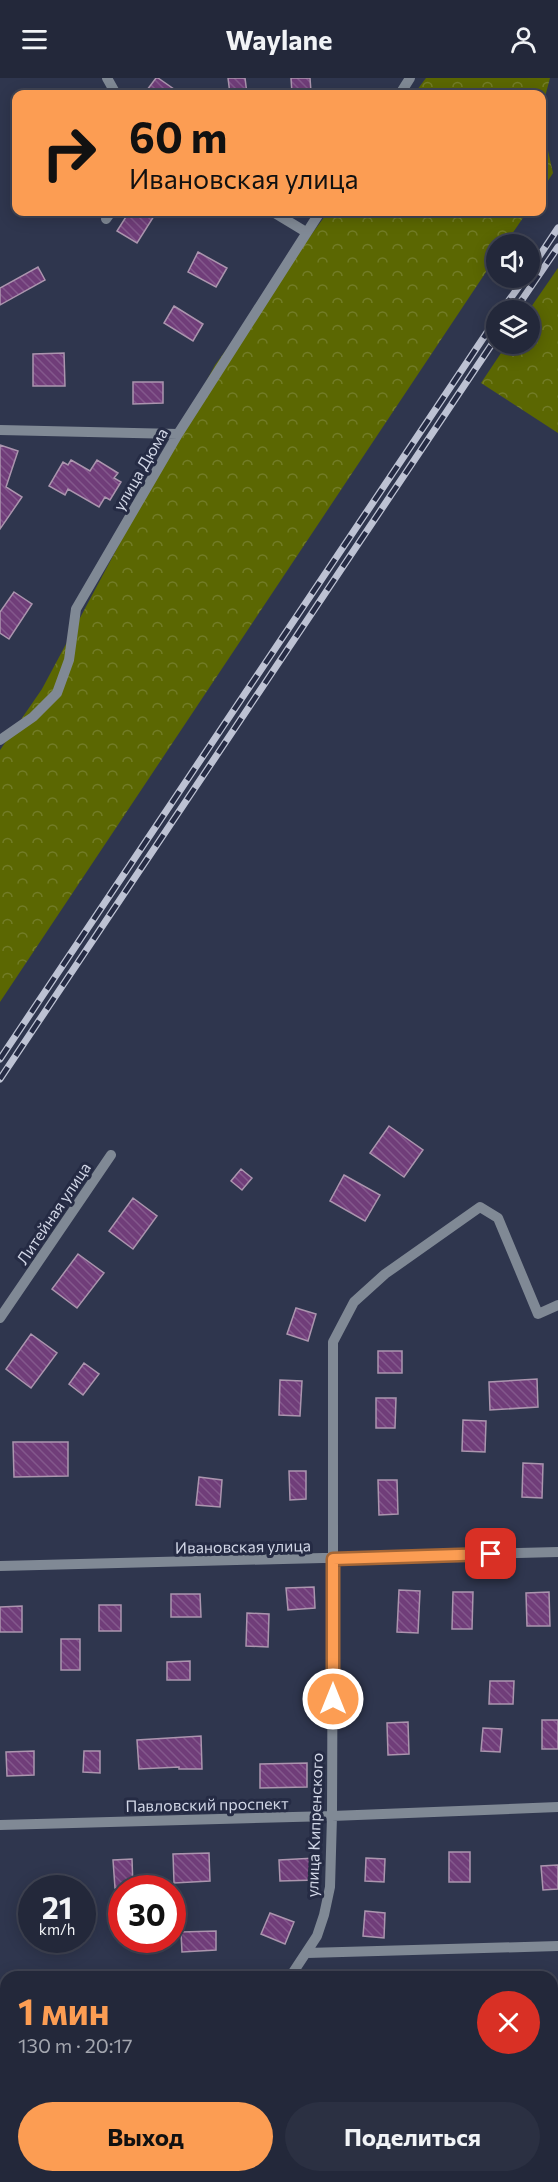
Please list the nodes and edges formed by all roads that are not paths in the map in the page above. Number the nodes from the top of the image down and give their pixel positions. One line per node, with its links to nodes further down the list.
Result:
1 (280, 216): 3 (street)
2 (317, 216): 3 (street, улица Дюма)
3 (306, 232): 5 (street, улица Дюма)
4 (0, 430): 5 (street)
5 (178, 434): 6 (street, улица Дюма)
6 (0, 740)
7 (111, 1155): 9 (street, Литейная улица)
8 (558, 1305): 11 (street, улица Кипренского)
9 (0, 1318)
10 (558, 1552): 11 (street, Ивановская улица)
11 (333, 1559): 12 (street, Ивановская улица); 14 (street, улица Кипренского)
12 (0, 1566)
13 (558, 1807): 14 (street, Павловский проспект)
14 (332, 1816): 15 (street, Павловский проспект); 17 (street, улица Кипренского)
15 (0, 1825)
16 (558, 1946): 17 (street)
17 (307, 1953): 18 (street, улица Кипренского)
18 (294, 1971)

